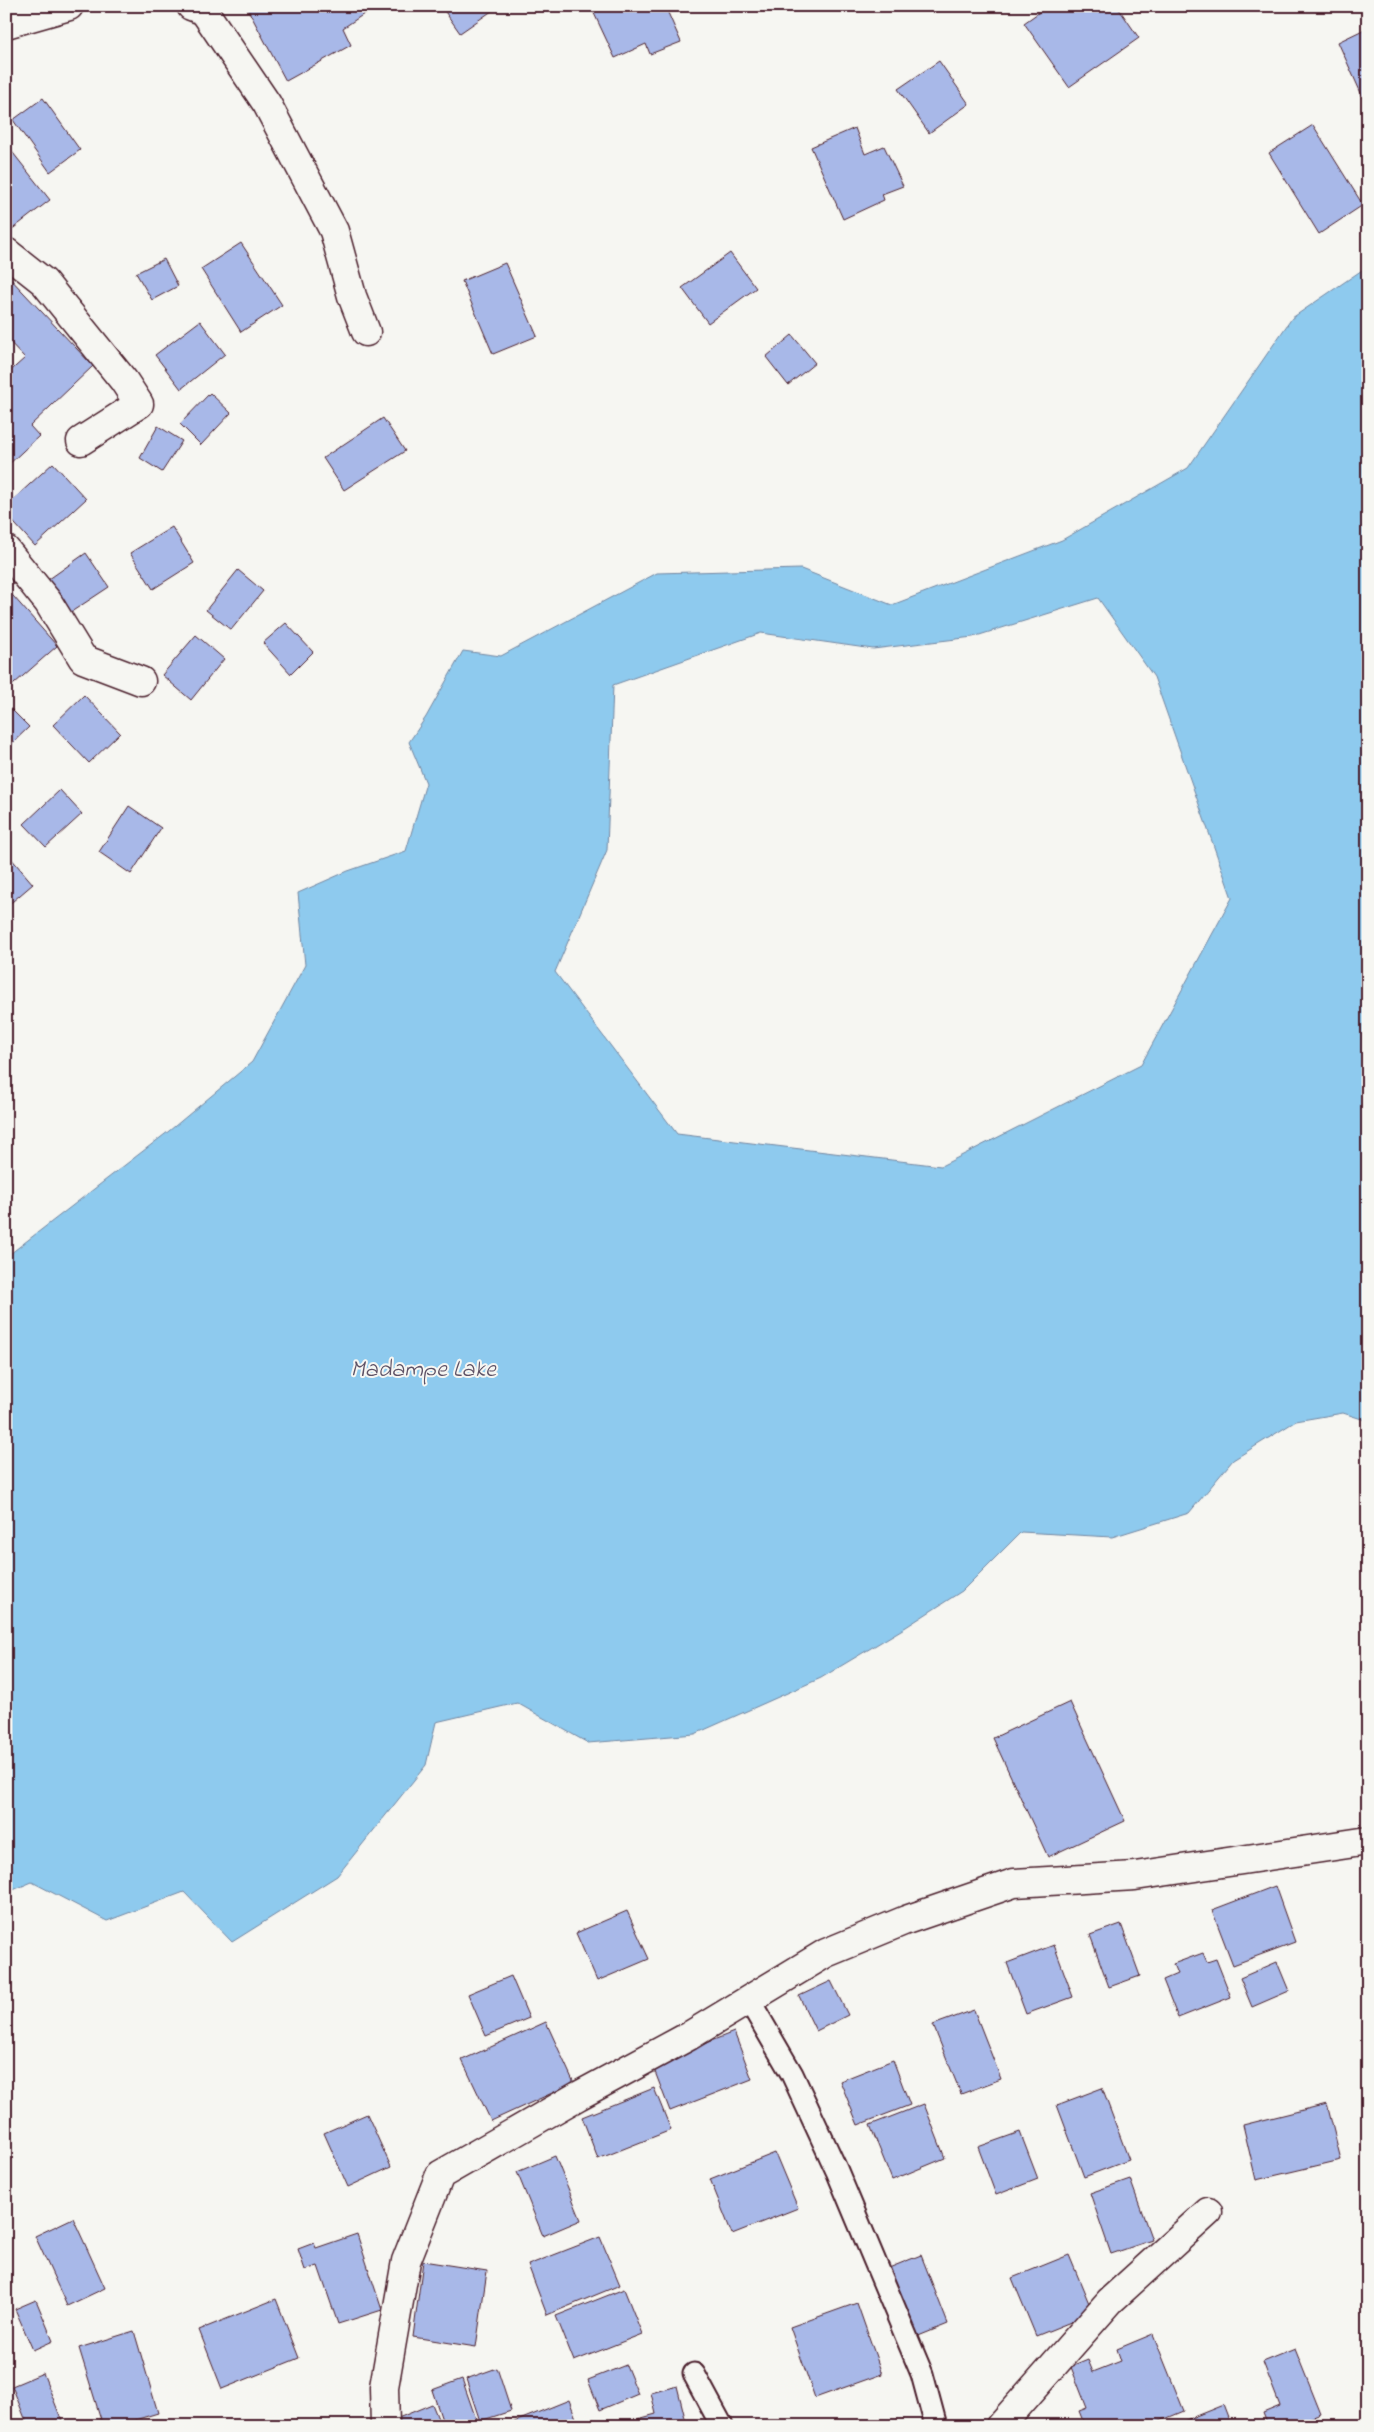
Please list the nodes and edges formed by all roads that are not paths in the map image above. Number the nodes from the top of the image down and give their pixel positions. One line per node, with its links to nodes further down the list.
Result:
1 (70, 6): 3 (street)
2 (191, 6): 5 (street)
3 (6, 24)
4 (6, 252): 6 (street)
5 (366, 332)
6 (81, 441)
7 (6, 550): 8 (street)
8 (141, 681)
9 (1368, 1841): 10 (street)
10 (749, 2000): 13 (street); 15 (lane)
11 (1208, 2212): 16 (street)
12 (694, 2374): 14 (lane)
13 (385, 2426)
14 (722, 2426)
15 (936, 2426)
16 (1000, 2426)

